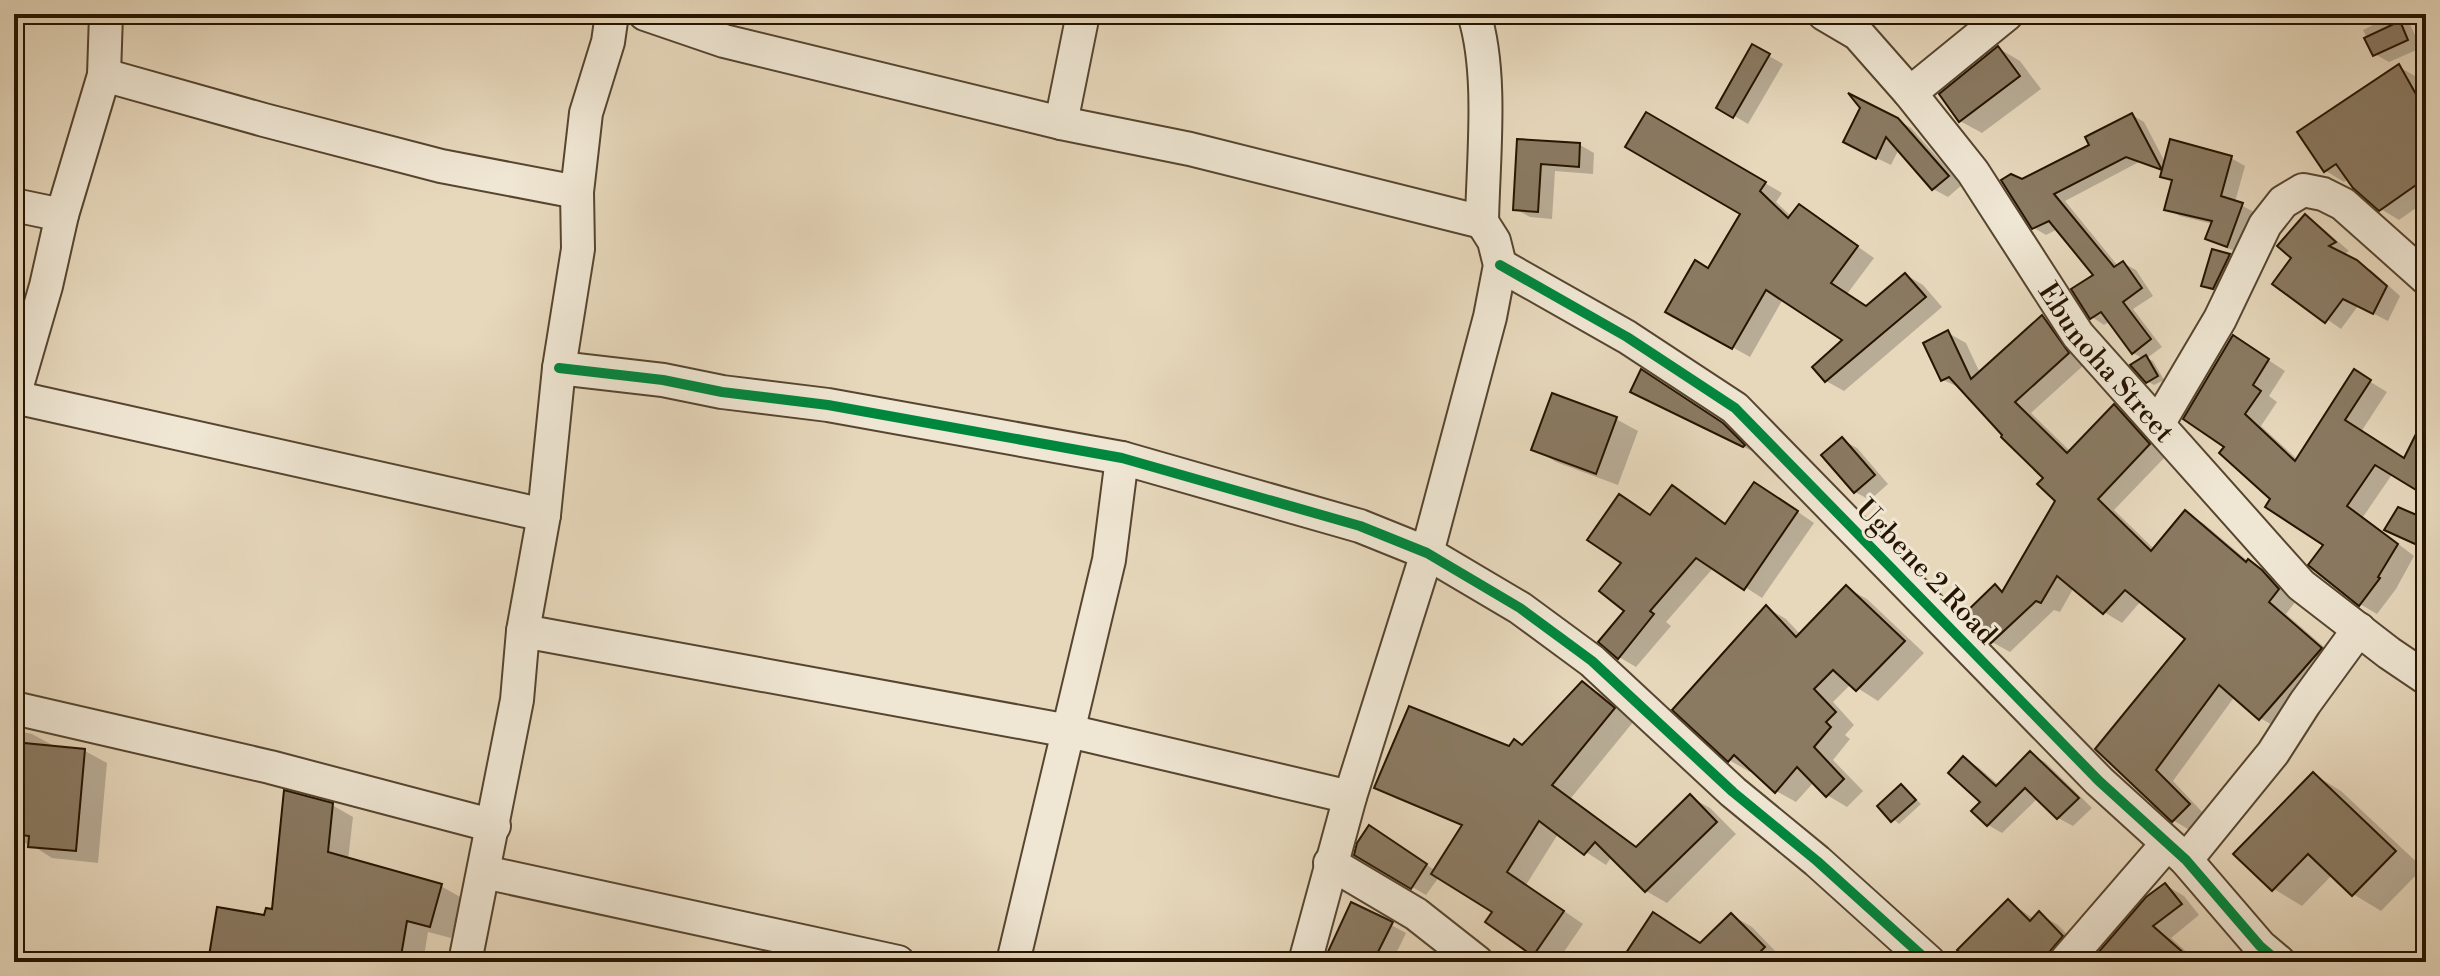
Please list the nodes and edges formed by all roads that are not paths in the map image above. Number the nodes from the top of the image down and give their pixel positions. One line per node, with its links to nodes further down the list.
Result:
1 (106, 14): 8 (street)
2 (612, 14): 11 (street)
3 (645, 14): 10 (street)
4 (1083, 14): 10 (street)
5 (1474, 14): 14 (street)
6 (1824, 14): 9 (street, Ebunoha Street)
7 (2007, 14): 9 (street)
8 (104, 75): 11 (street); 13 (street)
9 (1910, 93): 19 (street, Ebunoha Street)
10 (1061, 123): 14 (street)
11 (577, 192): 17 (street)
12 (14, 205): 13 (street)
13 (62, 215): 18 (street)
14 (1482, 222): 15 (street)
15 (1500, 265): 22 (street); 30 (street, Ugbene 2 Road)
16 (2426, 278): 19 (street)
17 (559, 368): 20 (street); 21 (street)
18 (14, 397): 21 (street)
19 (2158, 424): 23 (street, Ebunoha Street)
20 (1122, 458): 22 (street); 27 (street)
21 (544, 515): 24 (street)
22 (1427, 553): 28 (street); 38 (street)
23 (2359, 629): 25 (street, Ebunoha Street); 30 (street)
24 (523, 631): 27 (street); 29 (street)
25 (2426, 678)
26 (14, 708): 29 (street)
27 (1069, 731): 28 (street); 35 (street)
28 (1350, 797): 31 (street)
29 (494, 826): 32 (street)
30 (2177, 852): 39 (street); 40 (street, Ugbene 2 Road)
31 (1330, 863): 36 (street); 37 (street)
32 (484, 872): 33 (street); 34 (street)
33 (465, 962)
34 (898, 962)
35 (1013, 962)
36 (1305, 962)
37 (1477, 962)
38 (1929, 962)
39 (2065, 962)
40 (2279, 962)

